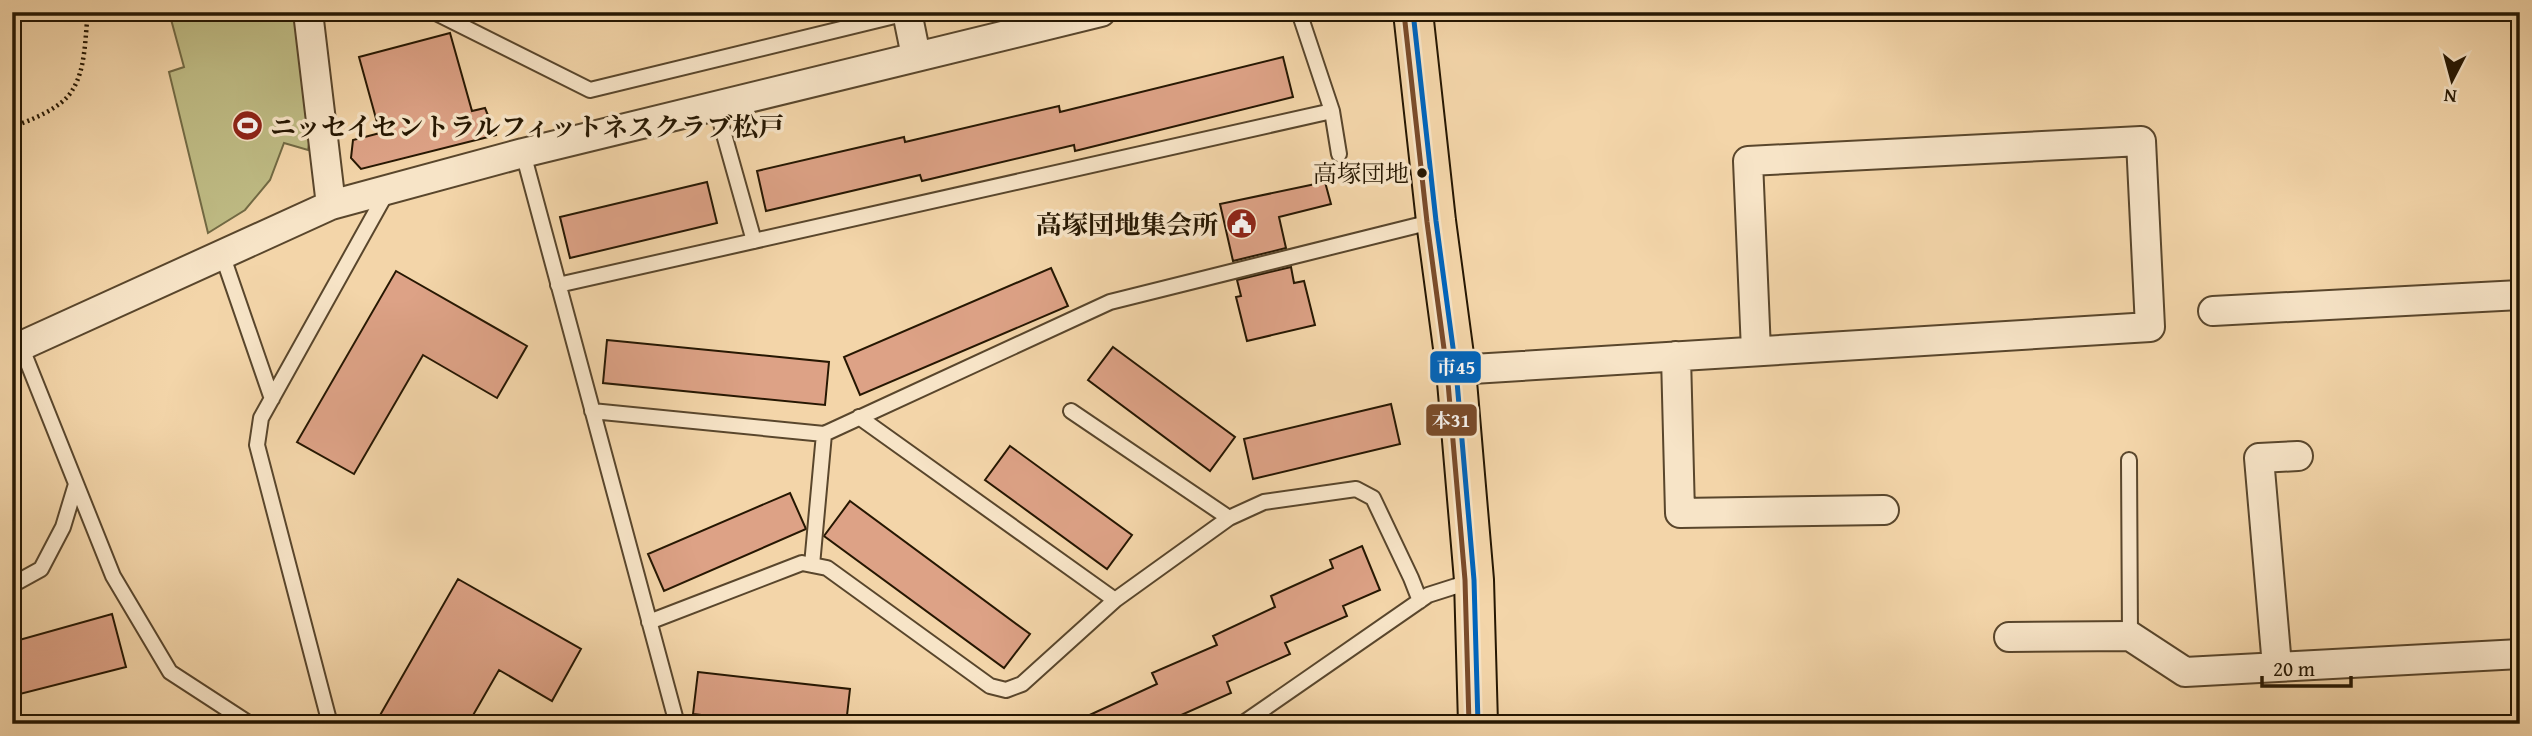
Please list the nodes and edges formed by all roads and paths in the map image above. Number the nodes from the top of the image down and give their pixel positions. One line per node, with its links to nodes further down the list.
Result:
1 (88, 12): 11 (path)
2 (308, 12): 15 (street)
3 (434, 12): 7 (lane)
4 (1101, 12): 8 (street)
5 (1300, 12): 10 (lane)
6 (1413, 12): 16 (main road)
7 (907, 13): 8 (street)
8 (916, 57): 9 (street)
9 (716, 106): 12 (street); 17 (lane)
10 (1332, 111): 13 (lane); 17 (lane)
11 (12, 127)
12 (523, 153): 14 (street); 19 (lane)
13 (1339, 155)
14 (389, 189): 15 (street); 26 (lane)
15 (331, 205): 18 (street)
16 (1436, 221): 25 (main road); 29 (lane)
17 (754, 241): 19 (lane)
18 (222, 254): 22 (street); 26 (lane)
19 (558, 285): 27 (lane)
20 (2520, 295): 21 (street)
21 (2213, 311)
22 (16, 347): 33 (lane)
23 (1756, 351): 23 (street); 24 (street)
24 (1676, 356): 25 (street); 34 (street)
25 (1456, 370): 37 (main road)
26 (272, 398): 47 (lane)
27 (592, 411): 30 (lane); 41 (lane)
28 (1071, 411): 35 (lane)
29 (859, 417): 30 (lane); 39 (lane)
30 (824, 433): 36 (lane)
31 (2298, 456): 45 (street)
32 (2129, 460): 42 (lane)
33 (76, 484): 38 (lane); 46 (lane)
34 (1884, 510)
35 (1228, 518): 39 (lane); 40 (lane)
36 (812, 565): 39 (lane); 41 (lane)
37 (1474, 580): 40 (lane); 50 (main road)
38 (12, 584)
39 (1115, 600)
40 (1420, 601): 49 (lane)
41 (649, 622): 48 (lane)
42 (2130, 636): 43 (street); 45 (street)
43 (2009, 637)
44 (2520, 654): 45 (street)
45 (2277, 666)
46 (250, 724)
47 (330, 724)
48 (677, 724)
49 (1242, 724)
50 (1478, 724)

